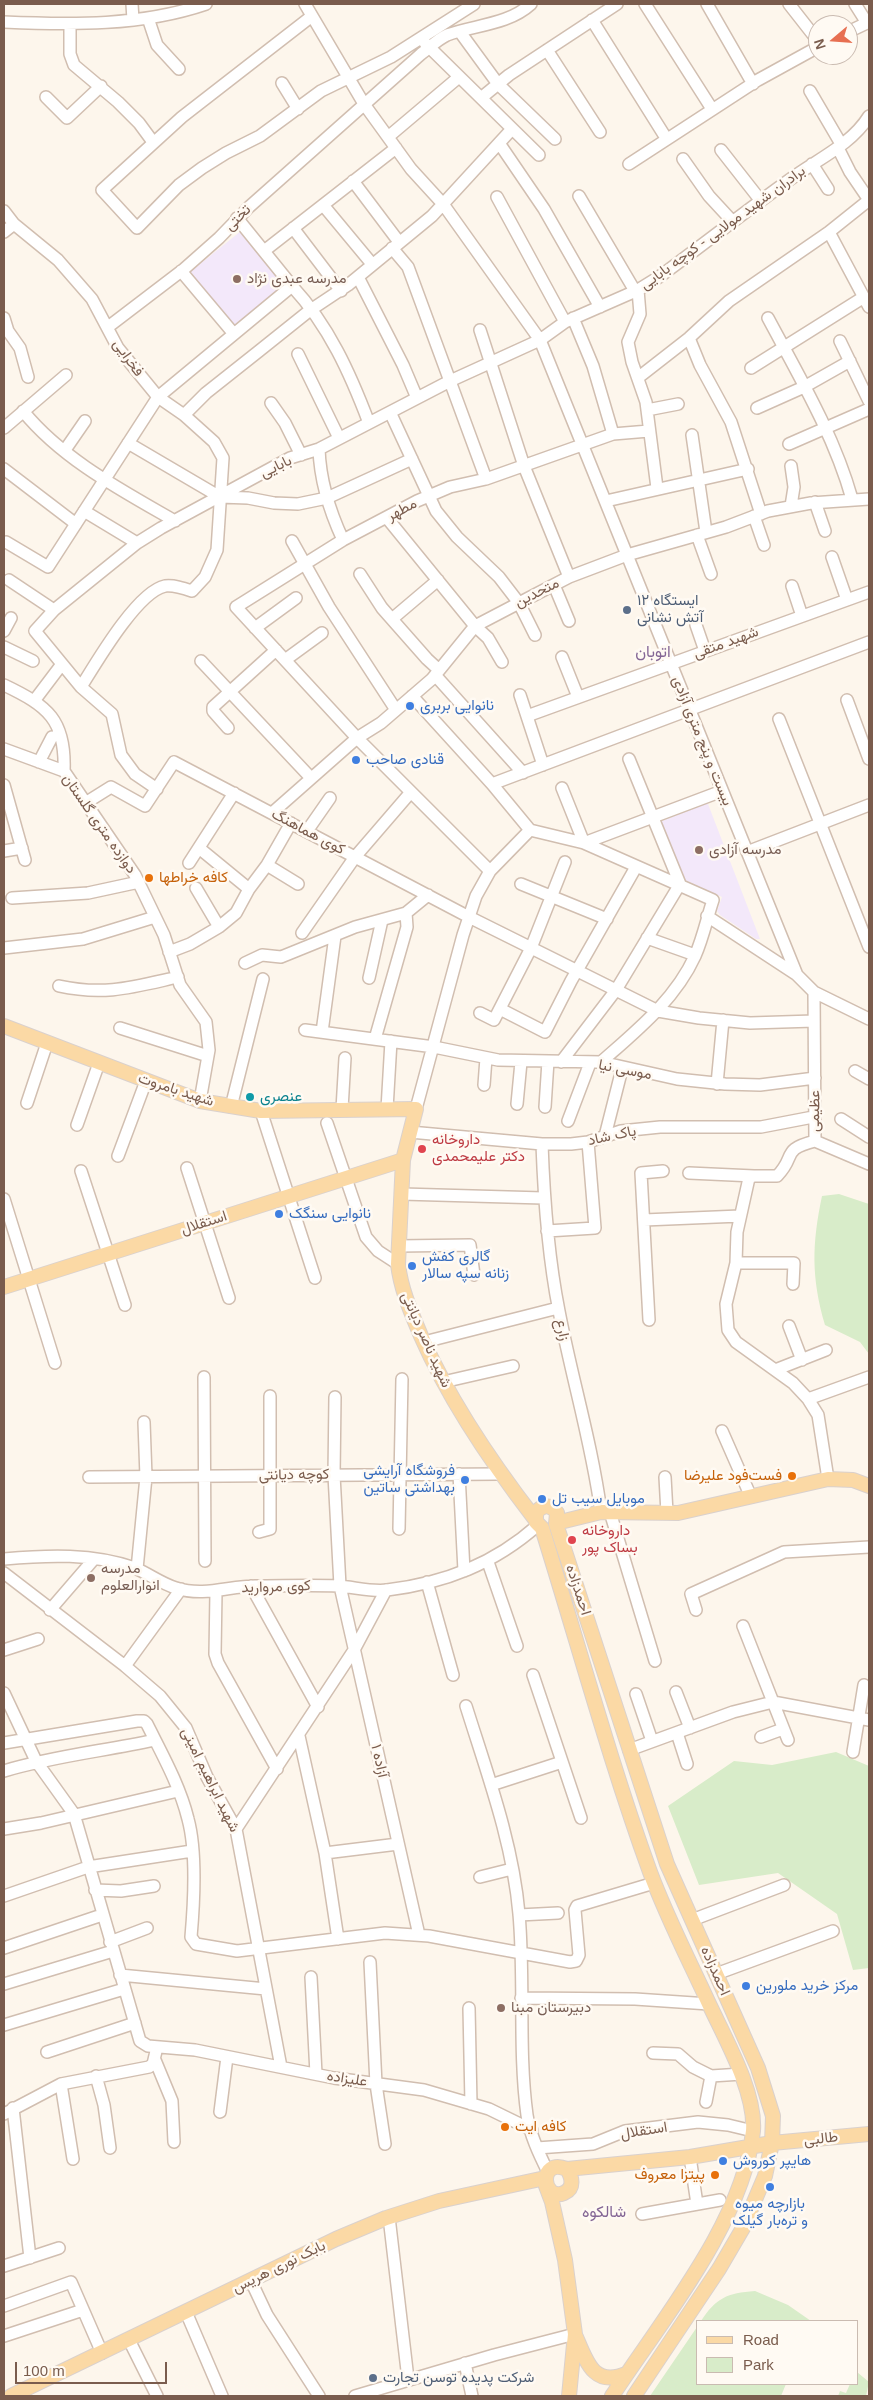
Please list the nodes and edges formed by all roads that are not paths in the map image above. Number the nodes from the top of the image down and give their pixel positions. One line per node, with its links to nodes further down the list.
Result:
1 (132, 4): 14 (street)
2 (305, 4): 12 (street, بیست و پنج متری آزادی)
3 (474, 4): 21 (street)
4 (531, 4): 20 (street)
5 (617, 4): 15 (street)
6 (645, 4): 36 (street)
7 (707, 4): 29 (street)
8 (789, 4): 19 (street)
9 (855, 4): 17 (street)
10 (201, 5): 11 (street)
11 (169, 9): 13 (street)
12 (312, 16): 26 (street, بیست و پنج متری آزادی); 43 (street)
13 (148, 18): 14 (street); 24 (street)
14 (133, 20): 18 (street)
15 (592, 20): 22 (street); 41 (street)
16 (4, 22): 18 (street)
17 (868, 22)
18 (70, 25): 30 (street)
19 (808, 28)
20 (460, 32): 21 (street); 28 (street)
21 (425, 43): 25 (street); 26 (street); 34 (street, تختی)
22 (548, 50): 28 (street); 39 (street)
23 (808, 53): 29 (street)
24 (179, 69)
25 (459, 77): 33 (street); 40 (street)
26 (349, 78): 34 (street, بیست و پنج متری آزادی); 35 (street)
27 (282, 83): 35 (street)
28 (498, 84): 33 (street); 42 (street)
29 (753, 84): 36 (street)
30 (101, 86): 32 (street); 43 (street)
31 (810, 91): 45 (street)
32 (46, 97)
33 (481, 98): 38 (street)
34 (364, 104): 40 (street, بیست و پنج متری آزادی); 61 (street, تختی)
35 (298, 109): 43 (street)
36 (712, 109): 41 (street)
37 (869, 116): 45 (street, برادران شهید مولایی - کوچه بابایی)
38 (512, 129): 44 (street); 48 (street)
39 (600, 132)
40 (388, 137): 46 (street, بیست و پنج متری آزادی)
41 (666, 138): 50 (street)
42 (555, 139)
43 (153, 142)
44 (499, 142): 58 (street); 76 (street)
45 (840, 146): 51 (street, برادران شهید مولایی - کوچه بابایی); 56 (street)
46 (396, 148): 52 (street); 58 (street, بیست و پنج متری آزادی)
47 (721, 150): 57 (street)
48 (539, 155)
49 (683, 159): 62 (street)
50 (629, 164)
51 (812, 164): 53 (street); 57 (street, برادران شهید مولایی - کوچه بابایی)
52 (353, 181): 59 (street); 67 (street)
53 (828, 189)
54 (579, 196): 74 (street)
55 (497, 197): 80 (street)
56 (869, 200): 66 (street)
57 (761, 201): 62 (street, برادران شهید مولایی - کوچه بابایی)
58 (443, 204): 67 (street); 85 (street, بیست و پنج متری آزادی)
59 (323, 205): 64 (street); 69 (street)
60 (4, 211): 63 (street, فخرایی)
61 (237, 218): 68 (street); 70 (street, تختی)
62 (733, 222): 74 (street, برادران شهید مولایی - کوچه بابایی)
63 (14, 224): 65 (street); 81 (street, فخرایی)
64 (293, 228): 68 (street); 73 (street)
65 (4, 232)
66 (828, 232): 75 (street); 84 (street)
67 (396, 245): 69 (street); 95 (street)
68 (264, 251): 72 (street)
69 (372, 264): 71 (street)
70 (181, 271): 81 (street, تختی); 83 (street)
71 (358, 277): 73 (street); 98 (street)
72 (292, 286): 77 (street); 83 (street)
73 (341, 291): 77 (street)
74 (636, 291): 76 (street, برادران شهید مولایی - کوچه بابایی); 94 (street)
75 (867, 302): 87 (street)
76 (600, 306): 80 (street, برادران شهید مولایی - کوچه بابایی)
77 (313, 309): 107 (street); 109 (street)
78 (4, 318): 93 (street)
79 (768, 318): 87 (street)
80 (569, 320): 85 (street, برادران شهید مولایی - کوچه بابایی); 113 (street)
81 (108, 327): 97 (street, فخرایی)
82 (480, 330): 90 (street)
83 (234, 334): 97 (street)
84 (689, 338): 94 (street); 126 (street)
85 (540, 340): 90 (street, بابایی); 117 (street, بیست و پنج متری آزادی)
86 (840, 341): 89 (street)
87 (784, 347): 91 (street); 96 (street)
88 (298, 354): 115 (street)
89 (850, 361): 96 (street); 99 (street)
90 (492, 363): 95 (street, بابایی); 123 (street)
91 (751, 368)
92 (66, 375): 105 (street)
93 (28, 377)
94 (639, 377): 104 (street)
95 (450, 381): 98 (street, بابایی); 127 (street)
96 (804, 387): 102 (street); 112 (street)
97 (158, 397): 107 (street, فخرایی); 116 (street)
98 (417, 398): 106 (street, بابایی)
99 (869, 401)
100 (271, 403): 121 (street)
101 (678, 404): 104 (street)
102 (758, 408)
103 (869, 409): 112 (street)
104 (647, 410): 111 (street)
105 (23, 411): 110 (street); 120 (street)
106 (390, 412): 109 (street, بابایی); 122 (street)
107 (184, 415): 131 (street, فخرایی)
108 (85, 422): 120 (street)
109 (369, 423): 115 (street, بابایی)
110 (4, 428)
111 (649, 430): 113 (street, مطهر); 130 (street)
112 (825, 430): 118 (street); 134 (street)
113 (613, 434): 117 (street, مطهر)
114 (692, 435): 129 (street)
115 (339, 438): 119 (street, بابایی)
116 (128, 443): 128 (street); 131 (street)
117 (583, 444): 123 (street, مطهر); 136 (street, بیست و پنج متری آزادی)
118 (789, 444)
119 (319, 449): 121 (street, بابایی); 133 (street)
120 (65, 450): 128 (street)
121 (301, 455): 131 (street, بابایی)
122 (412, 459): 132 (street); 133 (street)
123 (524, 466): 127 (street, مطهر); 156 (street)
124 (791, 466): 138 (street)
125 (4, 468): 143 (street)
126 (748, 469): 129 (street); 140 (street)
127 (486, 479): 132 (street, مطهر)
128 (104, 480): 139 (street); 142 (street)
129 (697, 482): 130 (street); 145 (street)
130 (657, 488): 136 (street)
131 (220, 497): 133 (street); 142 (street, بابایی); 189 (street, فخرایی)
132 (428, 497): 141 (street, مطهر); 164 (street)
133 (327, 498): 147 (street)
134 (852, 499): 135 (street, متحدین); 137 (street, متحدین)
135 (869, 499)
136 (606, 501): 151 (street, بیست و پنج متری آزادی)
137 (815, 502): 138 (street, متحدین); 144 (street)
138 (791, 506): 140 (street, متحدین)
139 (84, 511): 143 (street); 149 (street)
140 (758, 515): 145 (street, متحدین); 150 (street)
141 (387, 518): 147 (street, مطهر); 158 (street)
142 (175, 521): 149 (street, بابایی)
143 (76, 524): 148 (street)
144 (825, 531)
145 (701, 534): 151 (street, متحدین); 155 (street)
146 (292, 540): 153 (street)
147 (343, 540): 153 (street, مطهر)
148 (6, 542)
149 (137, 543): 165 (street, بابایی)
150 (764, 546)
151 (627, 555): 156 (street, متحدین); 186 (street, بیست و پنج متری آزادی)
152 (832, 557): 163 (street)
153 (304, 565): 172 (street, مطهر); 196 (street)
154 (360, 574): 168 (street)
155 (711, 574)
156 (569, 577): 159 (street, متحدین)
157 (9, 580): 165 (street)
158 (438, 580): 168 (street); 171 (street)
159 (554, 585): 164 (street, متحدین); 169 (street)
160 (792, 586): 166 (street)
161 (869, 592): 163 (street, شهید متقی)
162 (296, 598): 172 (street)
163 (846, 600): 166 (street, شهید متقی)
164 (518, 603): 171 (street, متحدین); 175 (street)
165 (54, 610): 185 (street, بابایی)
166 (802, 616): 179 (street, شهید متقی)
167 (11, 618): 173 (street)
168 (392, 619): 187 (street)
169 (569, 622)
170 (696, 625): 179 (street)
171 (475, 626): 184 (street); 187 (street, متحدین)
172 (255, 628): 178 (street)
173 (4, 631)
174 (322, 633): 181 (street)
175 (535, 636)
176 (869, 642): 197 (street)
177 (4, 647): 182 (street)
178 (276, 650): 181 (street); 190 (street)
179 (705, 651): 186 (street, شهید متقی)
180 (562, 657): 193 (street)
181 (285, 660): 202 (street)
182 (33, 661)
183 (201, 661): 190 (street)
184 (502, 662)
185 (62, 664): 189 (street); 195 (street)
186 (671, 664): 193 (street, شهید متقی); 197 (street, بیست و پنج متری آزادی)
187 (437, 672): 192 (street, متحدین); 209 (street)
188 (4, 685): 195 (street)
189 (81, 687): 214 (street)
190 (229, 691): 200 (street); 210 (street)
191 (520, 695): 198 (street)
192 (412, 696): 196 (street, متحدین); 211 (street)
193 (578, 697): 198 (street, شهید متقی)
194 (847, 700): 204 (street)
195 (34, 701): 208 (street)
196 (396, 710): 202 (street, متحدین)
197 (690, 710): 207 (street); 215 (street, بیست و پنج متری آزادی)
198 (527, 716): 207 (street)
199 (779, 719): 224 (street)
200 (228, 728)
201 (52, 737): 206 (street)
202 (357, 738): 210 (street, متحدین); 216 (street)
203 (4, 749): 206 (street, دوازده متری گلستان)
204 (869, 758)
205 (630, 759): 222 (street)
206 (39, 762): 208 (street, دوازده متری گلستان)
207 (543, 765): 209 (street)
208 (64, 772): 219 (street, دوازده متری گلستان)
209 (522, 773): 211 (street)
210 (311, 778): 221 (street, متحدین)
211 (492, 784): 225 (street)
212 (4, 785): 228 (street)
213 (562, 788): 227 (street)
214 (157, 789): 217 (street, کوی هماهنگ); 219 (street)
215 (722, 791): 222 (street); 231 (street, بیست و پنج متری آزادی)
216 (411, 792): 232 (street); 238 (street)
217 (234, 794): 221 (street, کوی هماهنگ); 229 (street)
218 (330, 798): 226 (street)
219 (87, 802): 239 (street, دوازده متری گلستان)
220 (869, 805): 224 (street)
221 (272, 813): 223 (street, کوی هماهنگ)
222 (654, 817): 227 (street); 242 (street)
223 (292, 824): 226 (street, کوی هماهنگ); 236 (street)
224 (822, 824): 231 (street); 258 (street)
225 (530, 830): 227 (street); 238 (street)
226 (307, 831): 232 (street, کوی هماهنگ)
227 (584, 843): 237 (street)
228 (22, 848): 230 (street); 233 (street)
229 (198, 848): 235 (street); 244 (street)
230 (4, 851)
231 (747, 852): 265 (street, بیست و پنج متری آزادی)
232 (355, 857): 245 (street, کوی هماهنگ); 255 (street)
233 (25, 860)
234 (565, 862): 246 (street)
235 (189, 863)
236 (267, 865): 240 (street); 244 (street)
237 (636, 867): 242 (street); 252 (street)
238 (490, 871): 251 (street)
239 (139, 882): 247 (street); 250 (street, دوازده متری گلستان)
240 (298, 884)
241 (521, 884): 246 (street)
242 (680, 884): 249 (street); 257 (street)
243 (196, 888): 254 (street)
244 (249, 888): 254 (street)
245 (428, 895): 248 (street); 251 (street, کوی هماهنگ)
246 (552, 896): 252 (street); 260 (street)
247 (12, 898)
248 (406, 913): 253 (street); 282 (street)
249 (708, 916): 262 (street); 265 (street)
250 (155, 917): 259 (street); 261 (street, دوازده متری گلستان)
251 (469, 917): 260 (street, کوی هماهنگ); 285 (street)
252 (607, 919): 264 (street)
253 (382, 920): 256 (street); 267 (street)
254 (219, 927): 261 (street)
255 (302, 933)
256 (335, 936): 263 (street); 281 (street)
257 (647, 938): 262 (street); 270 (street)
258 (869, 946)
259 (4, 948)
260 (531, 948): 264 (street, کوی هماهنگ); 272 (street)
261 (169, 952): 266 (street, دوازده متری گلستان)
262 (695, 955): 273 (street)
263 (246, 964)
264 (577, 971): 270 (street, کوی هماهنگ); 272 (street)
265 (797, 975): 271 (street)
266 (178, 977): 269 (street); 286 (street, دوازده متری گلستان)
267 (369, 978)
268 (263, 979): 304 (street)
269 (60, 986)
270 (616, 990): 273 (street, کوی هماهنگ); 291 (street)
271 (814, 992): 275 (street); 277 (street, عظیمی)
272 (500, 1008): 274 (street)
273 (658, 1011): 276 (street, کوی هماهنگ); 293 (street)
274 (480, 1013)
275 (869, 1019)
276 (723, 1020): 277 (street, کوی هماهنگ); 299 (street)
277 (814, 1021): 296 (street, عظیمی)
278 (4, 1026): 284 (main road, شهید بامروت)
279 (120, 1028): 286 (street)
280 (305, 1030): 281 (street, موسی نیا)
281 (322, 1032): 282 (street, موسی نیا)
282 (375, 1039): 283 (street, موسی نیا)
283 (390, 1041): 285 (street, موسی نیا); 307 (street)
284 (47, 1043): 292 (main road, شهید بامروت); 302 (street)
285 (434, 1047): 288 (street, موسی نیا); 308 (street)
286 (208, 1056): 301 (street, دوازده متری گلستان)
287 (346, 1058): 306 (street)
288 (486, 1058): 290 (street, موسی نیا); 300 (street)
289 (548, 1061): 290 (street, موسی نیا); 291 (street, موسی نیا); 305 (street)
290 (520, 1062): 303 (street)
291 (561, 1062): 293 (street, موسی نیا)
292 (99, 1063): 298 (main road, شهید بامروت); 314 (street)
293 (595, 1063): 294 (street, موسی نیا); 312 (street)
294 (622, 1069): 299 (street, موسی نیا); 316 (street)
295 (855, 1071): 297 (street)
296 (815, 1078): 299 (street, موسی نیا); 310 (street, عظیمی)
297 (869, 1079)
298 (146, 1081): 301 (main road, شهید بامروت); 321 (street)
299 (717, 1084)
300 (484, 1085)
301 (200, 1101): 304 (main road, شهید بامروت)
302 (27, 1103)
303 (517, 1104)
304 (231, 1107): 309 (main road, شهید بامروت)
305 (545, 1107)
306 (342, 1109): 307 (main road, شهید بامروت); 309 (main road, شهید بامروت)
307 (387, 1109): 308 (main road, شهید بامروت)
308 (416, 1109): 315 (main road, شهید ناصر دیانتی)
309 (261, 1111): 331 (street)
310 (813, 1117): 316 (street, پاک شاد); 318 (street, عظیمی)
311 (841, 1119): 317 (street)
312 (568, 1121)
313 (327, 1123): 329 (street)
314 (77, 1125)
315 (410, 1132): 320 (street, پاک شاد); 322 (main road, شهید ناصر دیانتی)
316 (605, 1136): 319 (street, پاک شاد)
317 (869, 1137)
318 (815, 1141): 323 (street); 328 (street, عظیمی)
319 (588, 1142): 320 (street, پاک شاد); 337 (street)
320 (542, 1144): 332 (street, زارع)
321 (118, 1156)
322 (404, 1160): 329 (main road, استقلال); 330 (main road, شهید ناصر دیانتی)
323 (869, 1163)
324 (187, 1168): 336 (street)
325 (81, 1171): 339 (street)
326 (663, 1171): 335 (street)
327 (689, 1173): 328 (street)
328 (754, 1176): 334 (street)
329 (345, 1178): 331 (main road, استقلال); 341 (street)
330 (402, 1194): 332 (street); 338 (main road, شهید ناصر دیانتی)
331 (288, 1196): 336 (main road, استقلال); 343 (street)
332 (544, 1198): 337 (street, زارع)
333 (4, 1199): 344 (street)
334 (740, 1216): 335 (street); 340 (street)
335 (644, 1220): 350 (street)
336 (205, 1223): 339 (main road, استقلال); 347 (street)
337 (547, 1230): 349 (street, زارع)
338 (399, 1246): 341 (main road, شهید ناصر دیانتی); 342 (street)
339 (108, 1253): 344 (main road, استقلال); 348 (street)
340 (736, 1263): 345 (street); 357 (street)
341 (398, 1264): 352 (main road, شهید ناصر دیانتی)
342 (474, 1275)
343 (315, 1278)
344 (29, 1279): 346 (main road, استقلال); 355 (street)
345 (793, 1284)
346 (4, 1287)
347 (229, 1298)
348 (125, 1305)
349 (558, 1308): 352 (street); 381 (street, زارع)
350 (649, 1320)
351 (788, 1326): 354 (street)
352 (424, 1342): 361 (main road, شهید ناصر دیانتی)
353 (826, 1350): 354 (street)
354 (802, 1360): 357 (street)
355 (56, 1363)
356 (513, 1366): 361 (street)
357 (775, 1370): 364 (street)
358 (204, 1376): 371 (street)
359 (869, 1377): 364 (street)
360 (402, 1379): 367 (street)
361 (443, 1382): 369 (main road, شهید ناصر دیانتی)
362 (270, 1396): 372 (street)
363 (335, 1396): 370 (street, آزاده ۱)
364 (808, 1399): 376 (street)
365 (144, 1422): 374 (street)
366 (722, 1431): 379 (street)
367 (398, 1474): 368 (street, کوچه دیانتی); 370 (street, کوچه دیانتی); 385 (street)
368 (459, 1474): 369 (street, کوچه دیانتی); 393 (street)
369 (499, 1474): 378 (main road, شهید ناصر دیانتی)
370 (334, 1475): 372 (street, کوچه دیانتی); 397 (street, آزاده ۱)
371 (206, 1476): 372 (street, کوچه دیانتی); 374 (street, کوچه دیانتی); 390 (street)
372 (270, 1476): 386 (street)
373 (89, 1477): 374 (street, کوچه دیانتی)
374 (146, 1477): 392 (street)
375 (665, 1477): 382 (street)
376 (828, 1479): 377 (main road, شهید ناصر دیانتی); 379 (main road, شهید ناصر دیانتی)
377 (869, 1486)
378 (514, 1493): 380 (main road, شهید ناصر دیانتی); 383 (main road, شهید ناصر دیانتی)
379 (752, 1497): 382 (main road, شهید ناصر دیانتی)
380 (548, 1507): 381 (main road, شهید ناصر دیانتی); 383 (main road); 384 (main road, احمدزاده)
381 (602, 1512): 382 (main road, شهید ناصر دیانتی); 384 (main road, شهید ناصر دیانتی); 408 (street, زارع)
382 (667, 1514)
383 (538, 1524): 391 (street, کوی مروارید); 442 (main road, احمدزاده)
384 (556, 1524): 430 (main road, احمدزاده)
385 (399, 1529)
386 (259, 1532)
387 (869, 1547): 402 (street)
388 (4, 1559): 389 (street, کوی مروارید)
389 (94, 1559): 392 (street, کوی مروارید); 401 (street)
390 (205, 1561)
391 (488, 1562): 393 (street, کوی مروارید); 405 (street)
392 (137, 1570): 398 (street, کوی مروارید)
393 (464, 1571): 395 (street, کوی مروارید)
394 (4, 1573): 401 (street, شهید ابراهیم امینی)
395 (427, 1582): 399 (street, کوی مروارید); 410 (street)
396 (251, 1586): 397 (street, کوی مروارید); 400 (street, کوی مروارید); 418 (street)
397 (340, 1586): 399 (street, کوی مروارید); 407 (street, آزاده ۱)
398 (181, 1589): 400 (street, کوی مروارید); 409 (street)
399 (386, 1590): 407 (street)
400 (216, 1592): 435 (street)
401 (50, 1610): 409 (street, شهید ابراهیم امینی)
402 (696, 1610)
403 (743, 1626): 416 (street)
404 (38, 1639): 406 (street)
405 (517, 1646)
406 (4, 1650)
407 (354, 1650): 418 (street); 445 (street, آزاده ۱)
408 (655, 1662)
409 (125, 1666): 444 (street, شهید ابراهیم امینی)
410 (453, 1675)
411 (533, 1675): 433 (street)
412 (864, 1684): 419 (street)
413 (676, 1692): 420 (street)
414 (4, 1693): 425 (street)
415 (636, 1694): 428 (street)
416 (773, 1702): 419 (street); 420 (street); 421 (street)
417 (466, 1706): 437 (street)
418 (318, 1707): 423 (street)
419 (864, 1719): 431 (street)
420 (690, 1728): 422 (street)
421 (784, 1729): 424 (street); 427 (street)
422 (677, 1732): 428 (street); 434 (street)
423 (299, 1736): 435 (street); 447 (street)
424 (761, 1737)
425 (25, 1740): 426 (street); 429 (street); 432 (street)
426 (155, 1740): 432 (street); 438 (street)
427 (788, 1740)
428 (652, 1742): 430 (street)
429 (4, 1743)
430 (629, 1750): 440 (main road, احمدزاده)
431 (853, 1752)
432 (36, 1761): 436 (street); 439 (street)
433 (562, 1762): 437 (street); 441 (street)
434 (687, 1764)
435 (277, 1769): 444 (street)
436 (4, 1771)
437 (491, 1785): 449 (street)
438 (178, 1791): 439 (street); 446 (street)
439 (74, 1814): 443 (street); 448 (street)
440 (650, 1814): 442 (main road); 459 (main road, احمدزاده)
441 (581, 1818)
442 (633, 1821): 451 (main road, احمدزاده)
443 (4, 1828)
444 (236, 1829): 466 (street, شهید ابراهیم امینی)
445 (398, 1844): 447 (street); 462 (street, آزاده ۱)
446 (192, 1851): 448 (street); 466 (street)
447 (325, 1854): 463 (street)
448 (88, 1867): 454 (street); 455 (street)
449 (512, 1869): 450 (street); 458 (street)
450 (480, 1877)
451 (654, 1883): 467 (street); 476 (main road, احمدزاده)
452 (784, 1884): 459 (street)
453 (154, 1886): 454 (street)
454 (95, 1890): 457 (street)
455 (4, 1896)
456 (558, 1913): 458 (street)
457 (102, 1915): 464 (street); 465 (street)
458 (519, 1915): 467 (street)
459 (692, 1920): 469 (main road, احمدزاده)
460 (147, 1928): 464 (street)
461 (833, 1931): 469 (street)
462 (419, 1935): 463 (street); 467 (street)
463 (338, 1939): 466 (street)
464 (111, 1946): 470 (street); 472 (street)
465 (4, 1948)
466 (259, 1949): 474 (street, شهید ابراهیم امینی)
467 (519, 1953): 475 (street)
468 (370, 1962): 491 (street)
469 (716, 1974): 500 (main road, احمدزاده)
470 (120, 1975): 473 (street); 474 (street)
471 (311, 1977): 486 (street)
472 (4, 1984)
473 (124, 1988): 478 (street); 479 (street)
474 (266, 1990): 485 (street, شهید ابراهیم امینی)
475 (521, 1998): 476 (street); 496 (street)
476 (709, 2004): 487 (main road, احمدزاده)
477 (469, 2008): 493 (street)
478 (134, 2023): 480 (street); 481 (street)
479 (4, 2025)
480 (152, 2046): 483 (street, علیزاده); 484 (street)
481 (47, 2052)
482 (653, 2052): 489 (street)
483 (227, 2056): 485 (street, علیزاده); 495 (street)
484 (154, 2060): 488 (street); 499 (street)
485 (281, 2067): 486 (street, علیزاده)
486 (316, 2074): 491 (street, علیزاده)
487 (742, 2074): 489 (street); 497 (main road, احمدزاده)
488 (96, 2076): 490 (street); 503 (street)
489 (711, 2076): 492 (street)
490 (61, 2084): 494 (street); 506 (street)
491 (376, 2084): 493 (street, علیزاده); 501 (street)
492 (706, 2102)
493 (471, 2104): 496 (street, علیزاده)
494 (9, 2111): 517 (street)
495 (220, 2112)
496 (532, 2130): 504 (street)
497 (753, 2131): 502 (main road, احمدزاده); 504 (street, استقلال)
498 (869, 2134): 500 (main road, طالبی)
499 (174, 2142)
500 (772, 2143): 502 (main road, طالبی); 522 (main road, احمدزاده)
501 (385, 2144)
502 (750, 2147): 505 (main road); 520 (main road, احمدزاده)
503 (110, 2148)
504 (537, 2148): 509 (street)
505 (690, 2157): 507 (main road); 512 (street)
506 (73, 2159)
507 (598, 2166): 508 (main road); 510 (main road)
508 (567, 2169): 509 (main road); 510 (main road)
509 (546, 2178): 510 (main road); 514 (main road, بابک نوری هریس); 515 (main road)
510 (566, 2190): 515 (main road)
511 (720, 2200): 512 (street)
512 (697, 2204): 513 (street)
513 (642, 2214)
514 (390, 2217): 519 (main road, بابک نوری هریس); 531 (street)
515 (556, 2217): 525 (main road)
516 (59, 2248): 517 (street)
517 (30, 2258): 518 (street)
518 (4, 2266)
519 (251, 2281): 524 (main road, بابک نوری هریس); 536 (street)
520 (678, 2297): 522 (main road); 530 (main road, احمدزاده)
521 (4, 2306): 523 (street)
522 (694, 2307): 541 (main road, احمدزاده)
523 (83, 2310): 526 (street); 528 (street)
524 (186, 2312): 527 (main road, بابک نوری هریس); 535 (street)
525 (575, 2334): 529 (street); 530 (main road); 539 (main road)
526 (4, 2336)
527 (129, 2340): 528 (main road, بابک نوری هریس); 534 (street)
528 (102, 2353): 532 (main road, بابک نوری هریس)
529 (465, 2363): 531 (street); 538 (street)
530 (626, 2374): 540 (main road, احمدزاده)
531 (408, 2379): 537 (street)
532 (24, 2394): 533 (main road, بابک نوری هریس)
533 (11, 2396)
534 (157, 2396)
535 (222, 2396)
536 (319, 2396)
537 (356, 2396)
538 (472, 2396)
539 (569, 2396)
540 (612, 2396)
541 (634, 2396)

